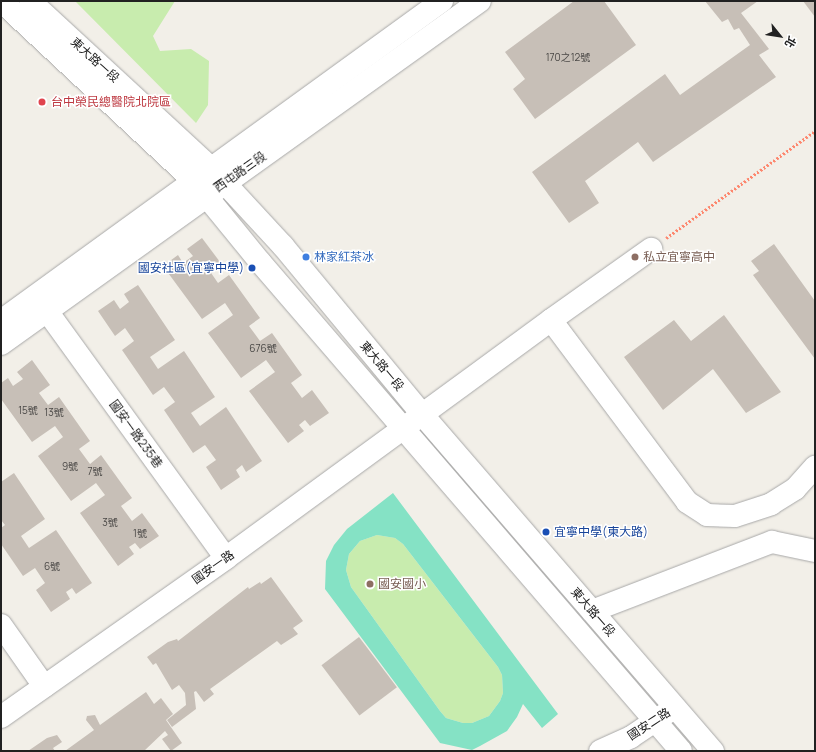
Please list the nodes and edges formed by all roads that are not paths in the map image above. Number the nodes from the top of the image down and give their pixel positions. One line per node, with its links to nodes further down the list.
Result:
1 (442, 1): 4 (street, 西屯路三段)
2 (480, 1): 4 (street, 西屯路三段)
3 (15, 5): 4 (street, 東大路一段); 5 (street, 東大路一段)
4 (218, 176): 5 (street, 西屯路三段); 11 (street, 東大路一段)
5 (200, 189): 7 (street, 西屯路三段); 9 (street, 西屯路三段); 12 (street, 東大路一段)
6 (651, 249): 8 (street, 國安一路)
7 (47, 311): 10 (street, 西屯路三段); 15 (street, 國安一路235巷)
8 (550, 320): 11 (street, 國安一路); 13 (street)
9 (1, 321)
10 (1, 344)
11 (421, 413): 12 (street, 國安一路); 16 (street, 東大路一段)
12 (404, 428): 15 (street, 國安一路); 21 (street, 東大路一段)
13 (815, 467)
14 (815, 550): 16 (street)
15 (226, 558): 18 (street, 國安一路)
16 (592, 611): 19 (street, 東大路一段)
17 (1, 625): 18 (street)
18 (44, 686): 20 (street, 國安一路)
19 (675, 706): 21 (street, 國安二路); 24 (street, 東大路一段)
20 (1, 717)
21 (656, 720): 22 (street, 國安二路); 23 (street, 東大路一段)
22 (600, 751)
23 (681, 751)
24 (713, 751)

